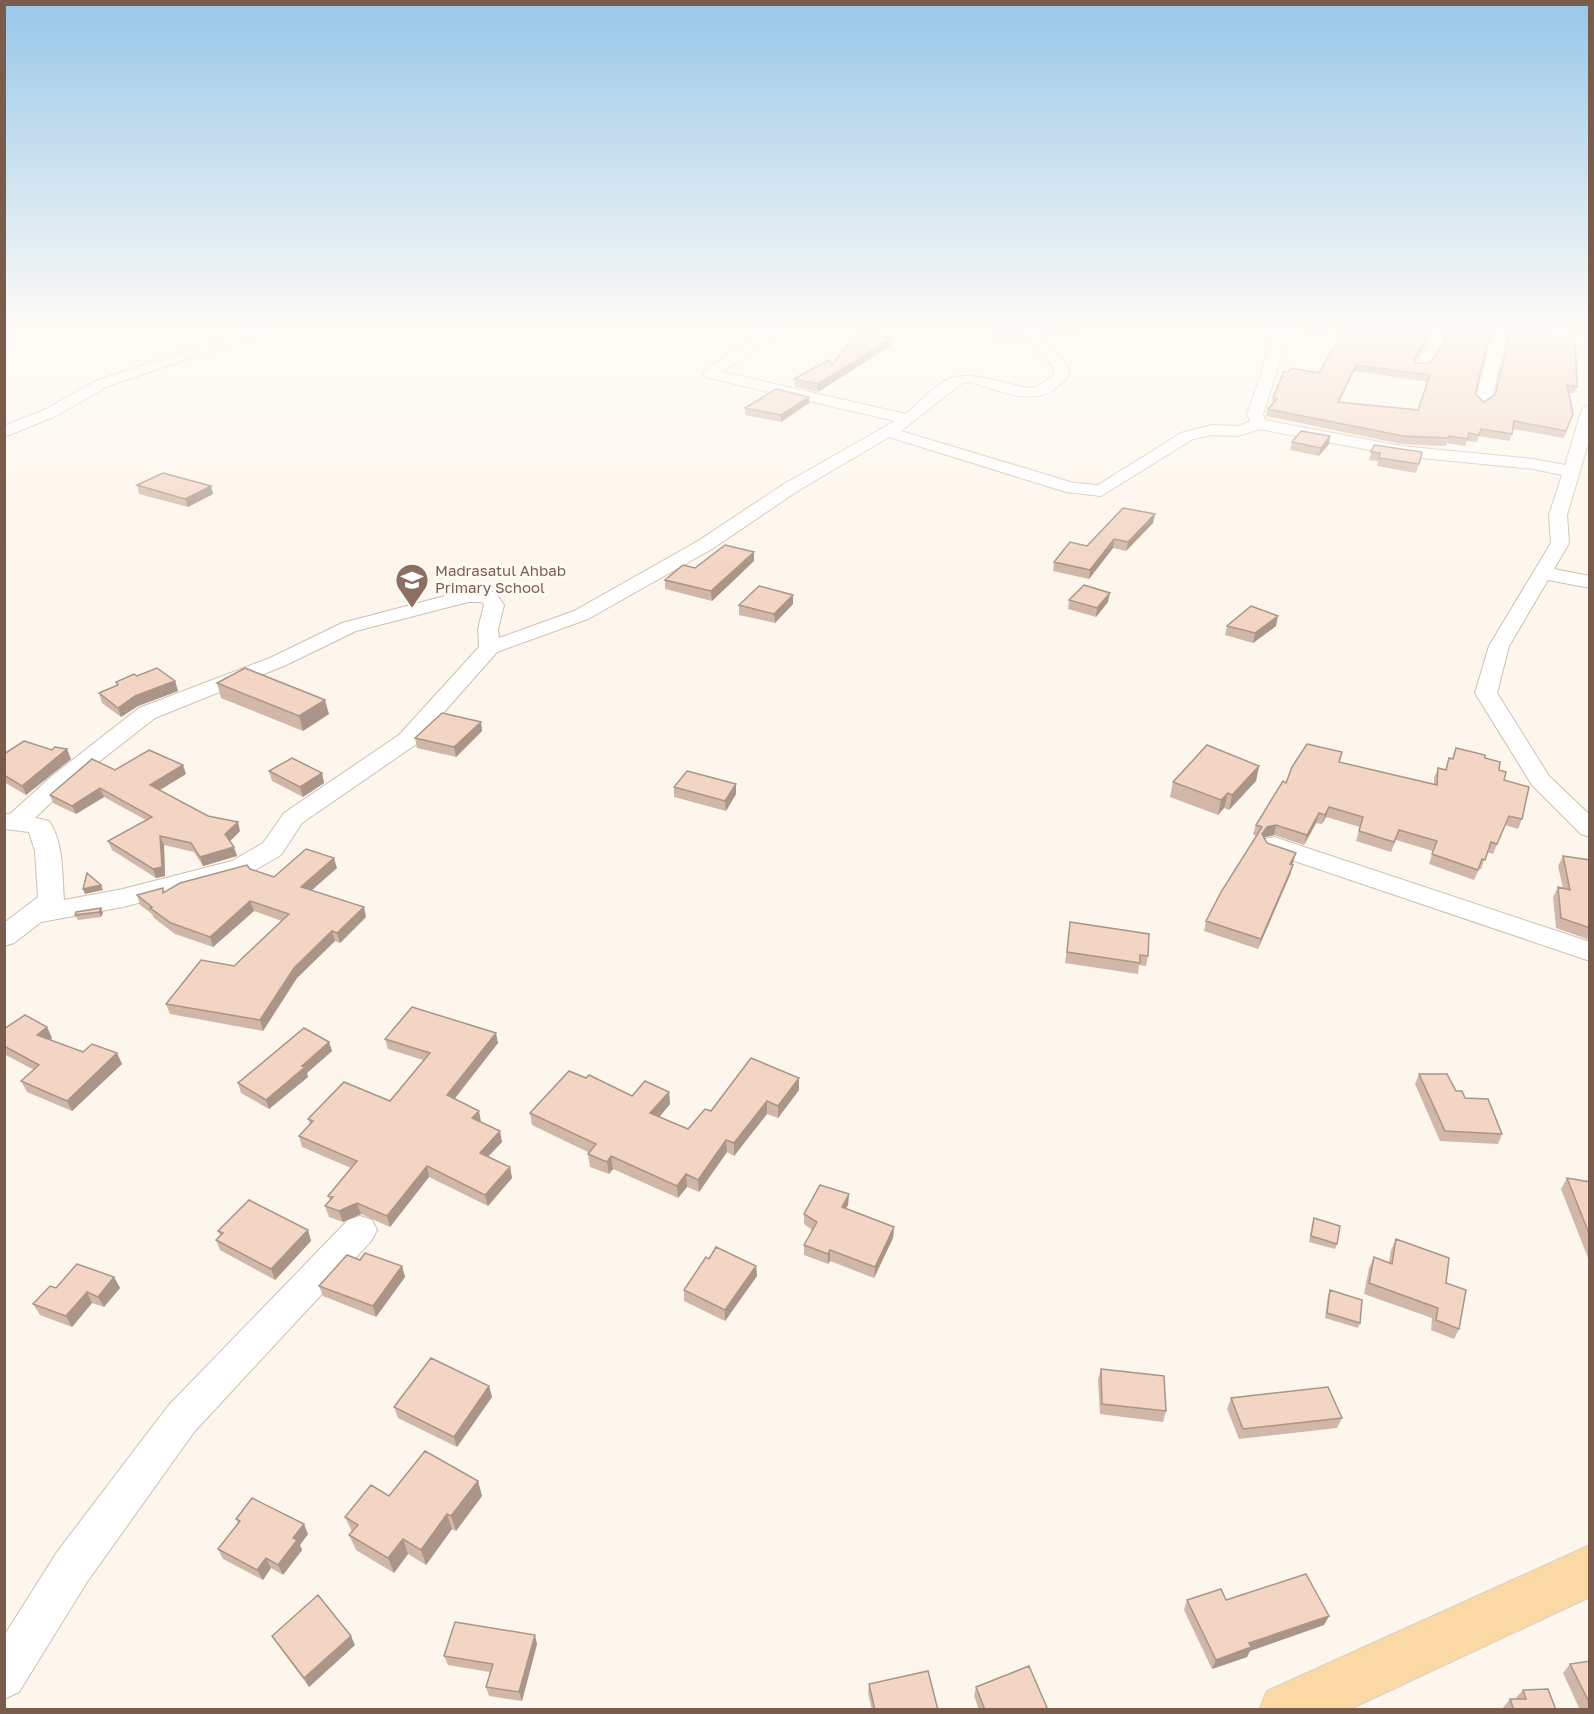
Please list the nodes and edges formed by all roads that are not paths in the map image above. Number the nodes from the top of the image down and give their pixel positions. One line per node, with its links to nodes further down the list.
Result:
1 (61, 407): 9 (street)
2 (856, 407): 6 (street)
3 (922, 407): 6 (street)
4 (1257, 407): 7 (street)
5 (1590, 409): 10 (street)
6 (909, 419): 8 (street)
7 (1259, 424): 8 (street); 10 (street)
8 (885, 431): 13 (street)
9 (4, 432)
10 (1572, 472): 11 (street)
11 (1544, 573): 12 (street); 15 (street)
12 (1590, 582)
13 (490, 648): 14 (street); 17 (street)
14 (9, 823): 17 (street)
15 (1590, 829)
16 (1274, 845): 19 (street)
17 (35, 914): 18 (street)
18 (4, 937)
19 (1590, 952)
20 (360, 1230): 22 (street)
21 (1590, 1570): 23 (main road)
22 (4, 1677)
23 (1286, 1710)

